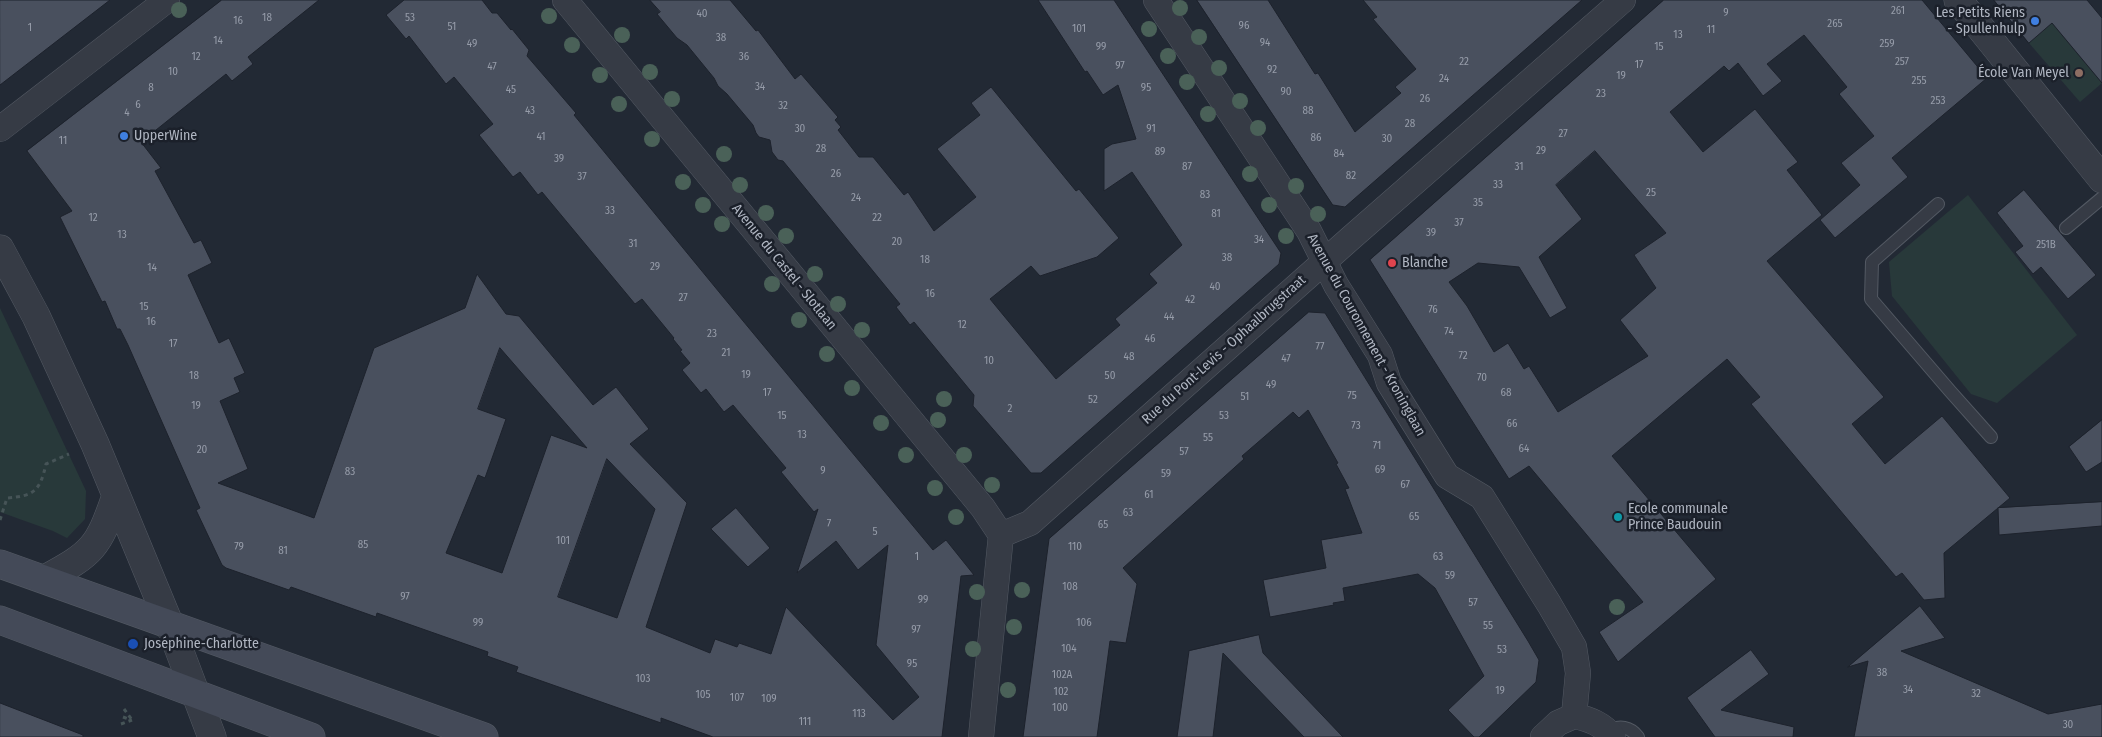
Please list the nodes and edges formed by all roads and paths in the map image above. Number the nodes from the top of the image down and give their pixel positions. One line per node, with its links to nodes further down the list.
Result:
1 (167, 0): 6 (street)
2 (565, 0): 17 (street, Avenue du Castel - Slotlaan)
3 (1156, 0): 12 (street, Avenue du Couronnement - Kroninglaan)
4 (1623, 0): 12 (street, Rue du Pont-Levis - Ophaalbrugstraat)
5 (1958, 0): 7 (street)
6 (0, 129)
7 (2102, 179)
8 (2102, 198): 10 (lane)
9 (1938, 204): 13 (lane)
10 (2066, 228)
11 (0, 249): 15 (street)
12 (1324, 262): 17 (street, Rue du Pont-Levis - Ophaalbrugstraat); 24 (street, Avenue du Couronnement - Kroninglaan)
13 (1991, 436)
14 (74, 452): 16 (path)
15 (116, 496): 19 (street); 21 (street)
16 (0, 520)
17 (1001, 535): 32 (street)
18 (0, 564): 19 (main road)
19 (45, 579): 21 (main road)
20 (0, 620): 22 (main road)
21 (169, 623): 22 (street); 31 (main road)
22 (195, 693): 29 (street); 30 (main road)
23 (124, 709): 26 (path)
24 (1574, 716): 28 (street); 33 (street)
25 (123, 717): 26 (path)
26 (132, 720): 27 (path)
27 (120, 724)
28 (1610, 733): 34 (lane)
29 (212, 737)
30 (311, 737)
31 (484, 737)
32 (981, 737)
33 (1543, 737)
34 (1638, 737)

